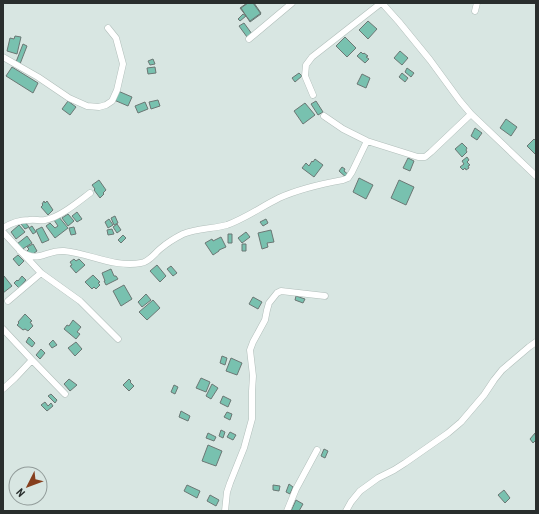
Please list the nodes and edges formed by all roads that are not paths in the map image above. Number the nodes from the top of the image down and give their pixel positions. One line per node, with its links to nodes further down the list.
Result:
1 (292, 3): 6 (street)
2 (381, 3): 8 (street); 11 (street)
3 (477, 3): 4 (street)
4 (475, 11)
5 (108, 28): 9 (street)
6 (249, 39)
7 (3, 58): 9 (street)
8 (314, 95)
9 (69, 98): 10 (street)
10 (61, 101)
11 (471, 114): 13 (street); 14 (street)
12 (324, 116): 13 (street)
13 (368, 140): 18 (street)
14 (536, 176)
15 (90, 193): 16 (street)
16 (3, 228)
17 (3, 232): 18 (street)
18 (20, 251): 19 (street)
19 (41, 273): 21 (street); 23 (street)
20 (325, 296): 29 (street)
21 (8, 301)
22 (3, 329): 25 (street)
23 (118, 339)
24 (536, 342): 31 (street)
25 (32, 360): 26 (street); 27 (street)
26 (3, 389)
27 (65, 394)
28 (317, 450): 30 (street)
29 (225, 511)
30 (287, 511)
31 (346, 511)

